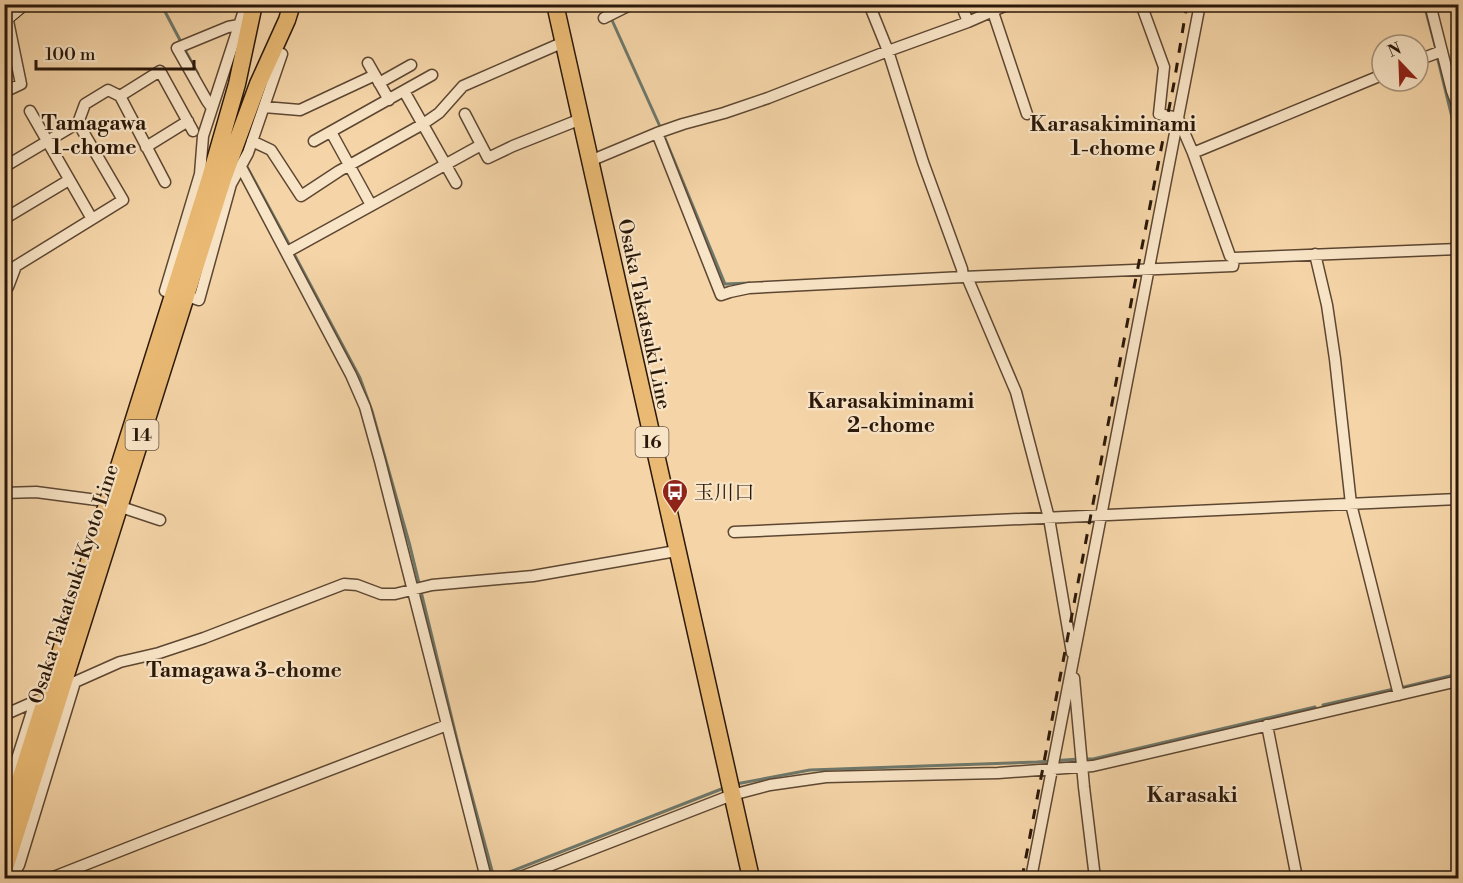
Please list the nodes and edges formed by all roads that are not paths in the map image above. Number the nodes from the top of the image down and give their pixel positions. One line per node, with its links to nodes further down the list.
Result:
1 (22, 4): 14 (main road)
2 (246, 4): 17 (street)
3 (254, 4): 91 (main road, Osaka Takatsuki Kyoto Line / 14)
4 (292, 4): 92 (main road, Osaka Takatsuki Kyoto Line / 14)
5 (555, 4): 18 (main road, Osaka Takatsuki Line / 16)
6 (632, 4): 15 (street)
7 (869, 4): 19 (street)
8 (961, 4): 16 (street)
9 (1009, 4): 13 (street)
10 (1141, 4): 38 (street)
11 (1200, 4): 38 (street)
12 (1430, 4): 20 (street)
13 (993, 12): 16 (street); 37 (street)
14 (6, 18): 29 (street)
15 (604, 18)
16 (968, 22): 19 (street)
17 (239, 25): 34 (street); 34 (street)
18 (564, 42): 39 (main road, Osaka Takatsuki Line / 16); 41 (street)
19 (888, 51): 43 (street); 66 (street)
20 (1442, 51): 22 (street); 33 (street)
21 (282, 54): 32 (street)
22 (1430, 56)
23 (368, 63): 26 (street)
24 (411, 65): 26 (street)
25 (432, 75): 28 (street)
26 (377, 79): 31 (street); 32 (street)
27 (1370, 80): 49 (street)
28 (404, 91): 31 (street); 41 (street)
29 (4, 92)
30 (120, 96): 40 (street); 48 (street); 48 (street)
31 (389, 100): 42 (street)
32 (264, 107): 45 (street)
33 (1458, 107)
34 (212, 108): 68 (street)
35 (30, 111): 44 (street)
36 (465, 114): 47 (street)
37 (1027, 114)
38 (1178, 118): 49 (street); 65 (street)
39 (581, 119): 47 (street); 50 (main road, Osaka Takatsuki Line / 16)
40 (78, 123): 44 (street); 60 (street)
41 (423, 124): 51 (street); 53 (street)
42 (331, 132): 46 (street); 53 (street)
43 (657, 133): 50 (street); 66 (street)
44 (47, 141): 52 (street); 55 (street)
45 (252, 141): 53 (street); 54 (street)
46 (314, 141)
47 (481, 145): 51 (street)
48 (146, 147): 56 (street)
49 (1193, 153): 64 (street)
50 (590, 161): 79 (main road, Osaka Takatsuki Line / 16)
51 (446, 164): 57 (street); 58 (street)
52 (5, 165)
53 (349, 166): 58 (street)
54 (241, 167): 62 (street); 69 (street)
55 (69, 180): 59 (street); 60 (street)
56 (165, 182)
57 (456, 183)
58 (371, 205): 62 (street)
59 (4, 219)
60 (92, 219): 67 (street)
61 (1458, 249): 63 (street)
62 (286, 252): 80 (street)
63 (1315, 254): 64 (street); 73 (street)
64 (1234, 258): 65 (street)
65 (1149, 270): 66 (street); 75 (street)
66 (965, 277): 76 (street)
67 (4, 289)
68 (169, 292)
69 (193, 298)
70 (4, 493): 72 (street)
71 (1458, 499): 73 (street)
72 (97, 500)
73 (1351, 504): 75 (street); 83 (street)
74 (127, 509): 77 (street)
75 (1102, 515): 76 (street); 81 (street)
76 (1049, 518): 78 (street); 81 (street)
77 (160, 520)
78 (734, 532)
79 (676, 551): 80 (street); 89 (main road, Osaka Takatsuki Line / 16)
80 (412, 590): 85 (street); 93 (street)
81 (1073, 665): 87 (street); 88 (street)
82 (1458, 681): 83 (street)
83 (1399, 695): 86 (street)
84 (4, 715): 90 (street)
85 (447, 725): 94 (street); 95 (street)
86 (1267, 725): 87 (street); 100 (street)
87 (1082, 767): 88 (street); 99 (street)
88 (1053, 769): 89 (street); 98 (street)
89 (732, 795): 96 (street); 97 (main road, Osaka Takatsuki Line / 16)
90 (4, 800)
91 (4, 831)
92 (4, 871)
93 (12, 879)
94 (51, 879)
95 (486, 879)
96 (519, 879)
97 (751, 879)
98 (1031, 879)
99 (1095, 879)
100 (1298, 879)

